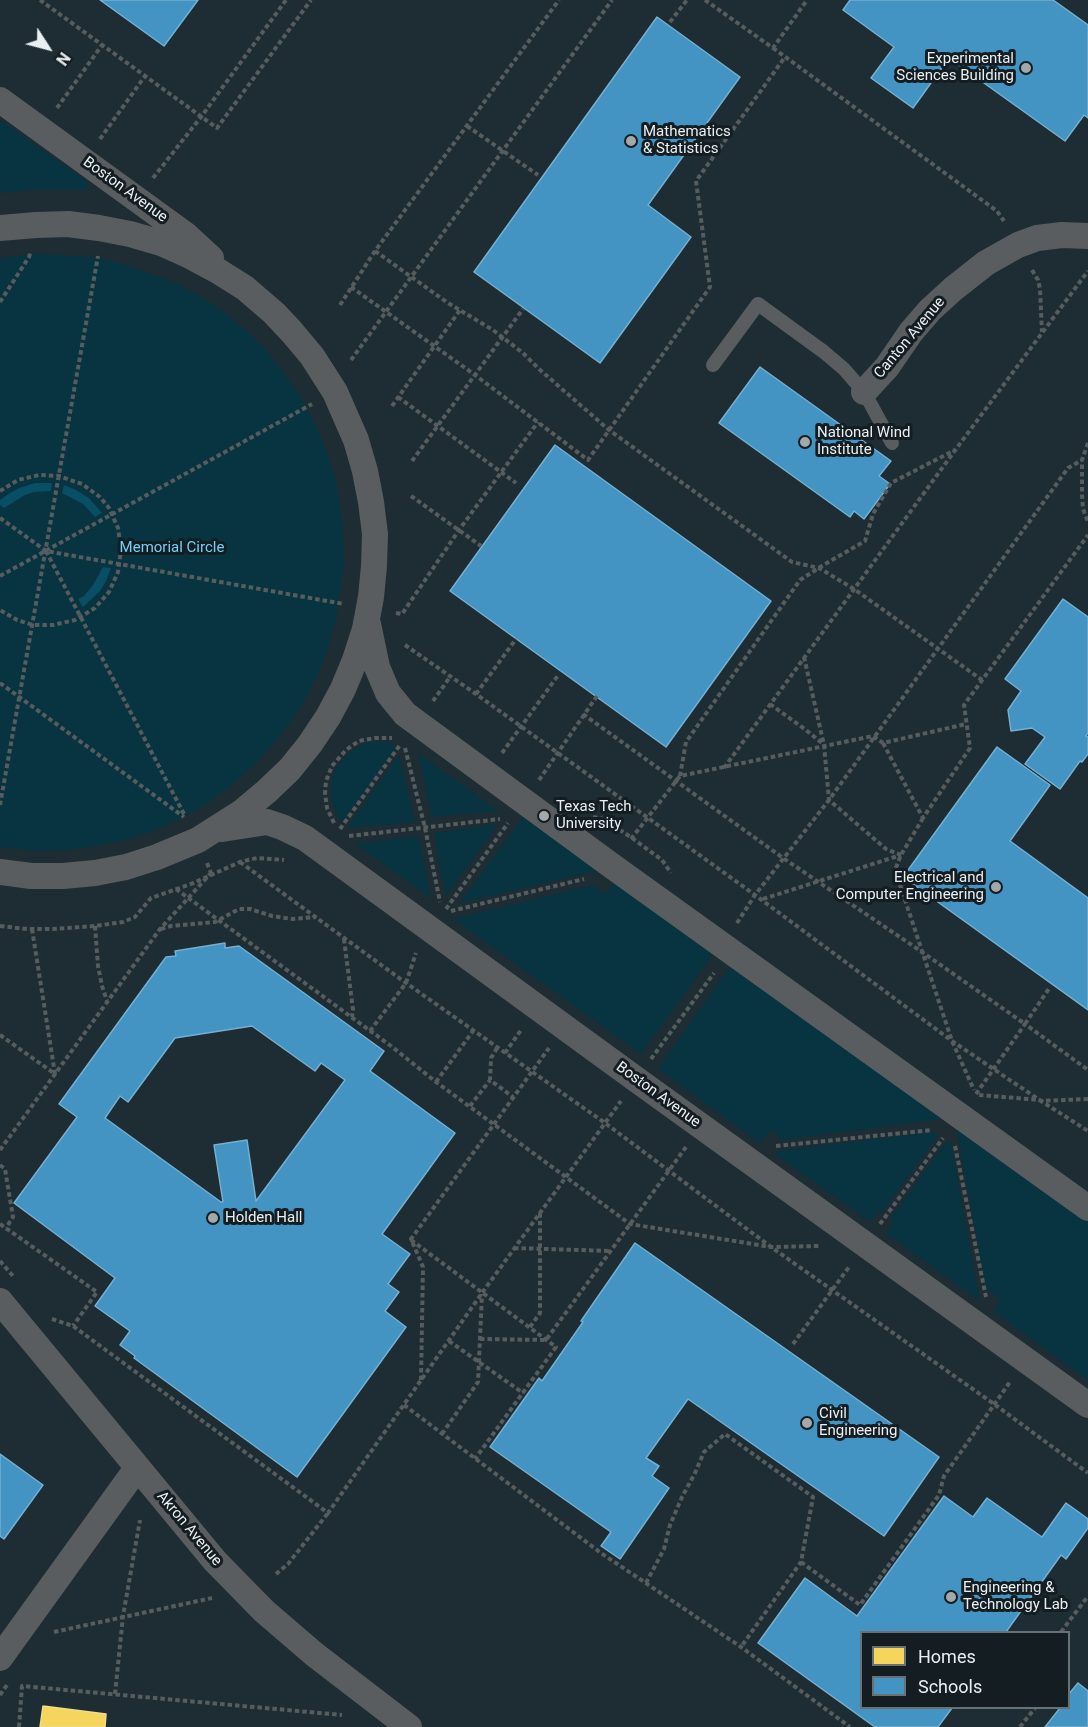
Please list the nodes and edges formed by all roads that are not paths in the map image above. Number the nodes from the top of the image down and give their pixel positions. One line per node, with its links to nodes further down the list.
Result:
1 (0, 100): 4 (street, Boston Avenue)
2 (0, 228): 4 (street)
3 (1088, 236): 6 (street, Canton Avenue)
4 (244, 288): 8 (street)
5 (712, 365): 6 (lane)
6 (864, 392): 7 (lane)
7 (892, 443)
8 (368, 613): 9 (street); 11 (street)
9 (216, 830): 10 (street); 13 (street, Boston Avenue)
10 (0, 872)
11 (1088, 1208)
12 (0, 1301): 14 (street, Akron Avenue)
13 (1088, 1405)
14 (137, 1468): 15 (street); 16 (street, Akron Avenue)
15 (0, 1658)
16 (409, 1727)

